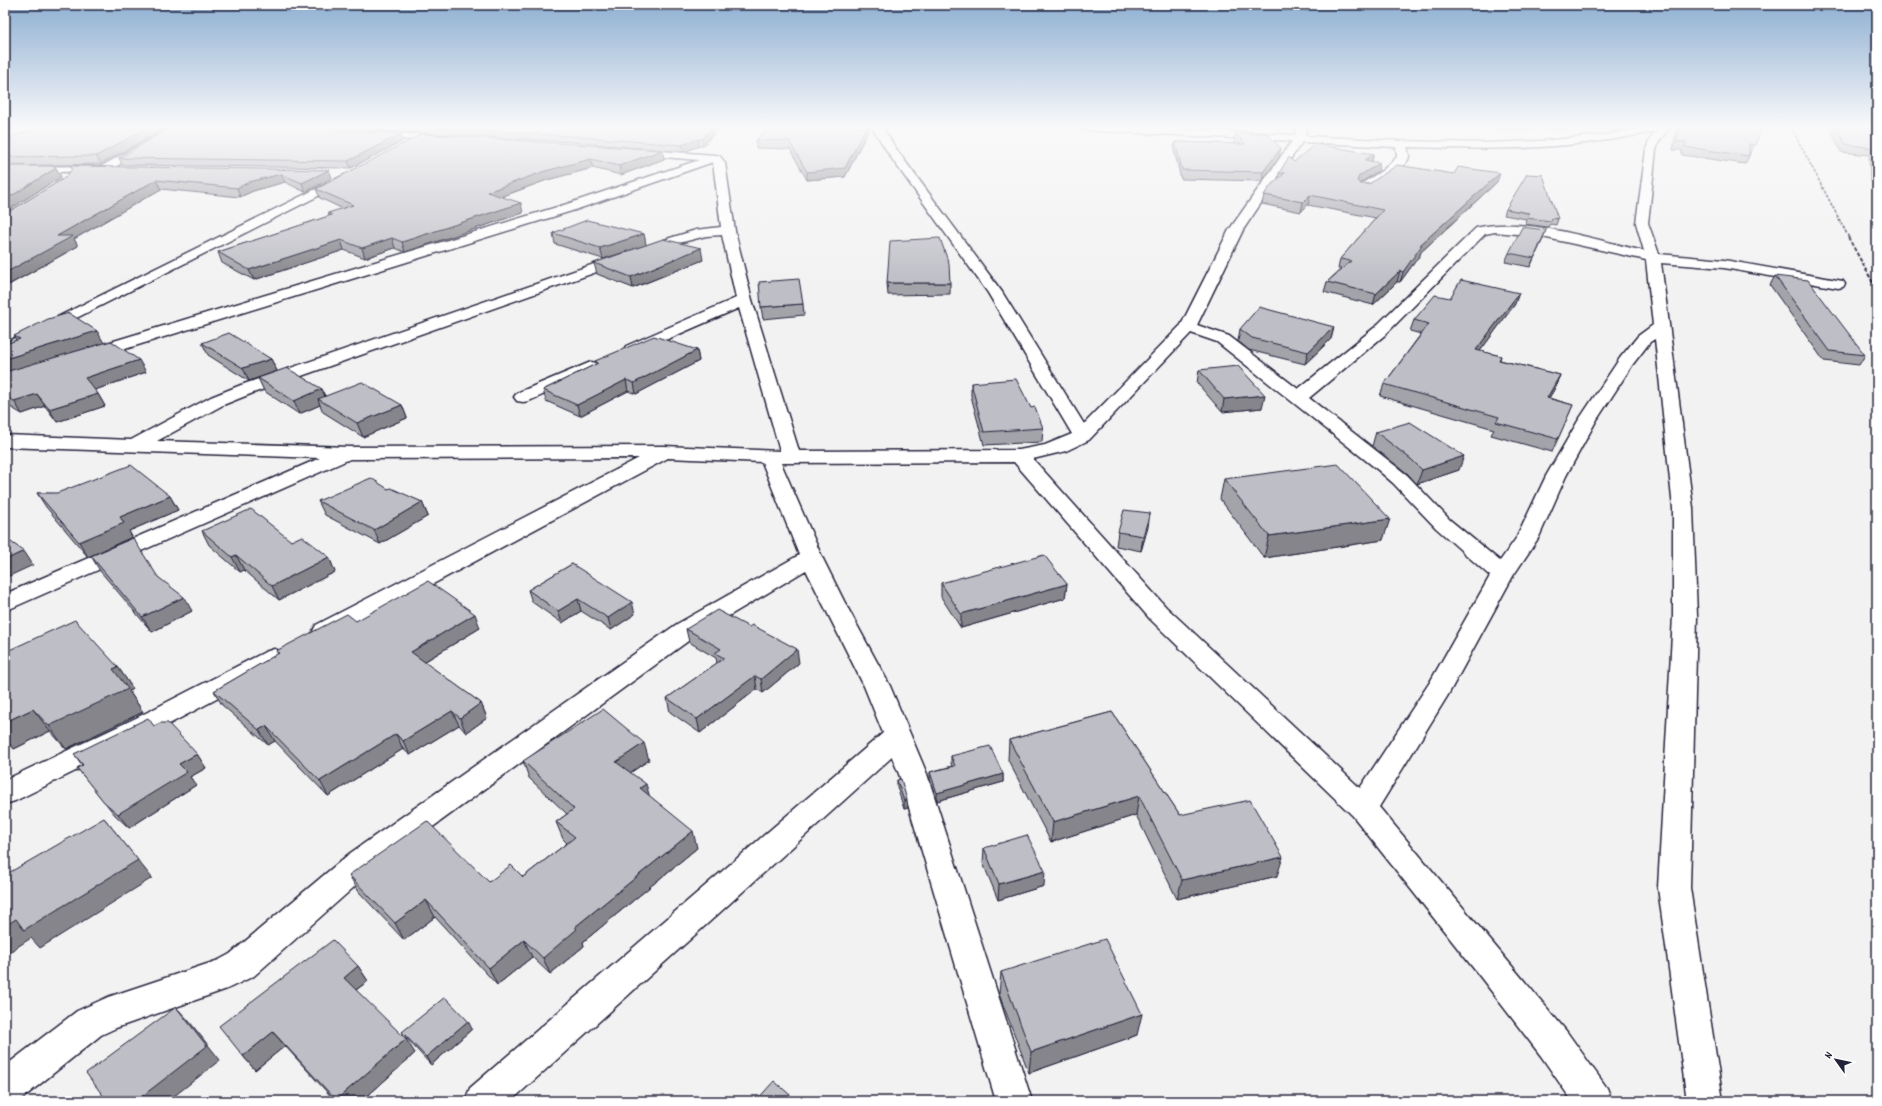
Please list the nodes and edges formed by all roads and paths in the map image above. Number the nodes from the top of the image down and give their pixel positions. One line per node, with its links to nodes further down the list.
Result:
1 (69, 179): 9 (street)
2 (344, 179): 17 (street)
3 (655, 179): 18 (street)
4 (721, 179): 11 (street)
5 (912, 179): 21 (street)
6 (1270, 179): 16 (street)
7 (1376, 179): 10 (street)
8 (1647, 179): 12 (street)
9 (66, 182)
10 (1362, 189)
11 (728, 231): 14 (street); 23 (street)
12 (1653, 257): 13 (street); 15 (street); 20 (street)
13 (1838, 284)
14 (744, 300): 19 (street); 27 (street)
15 (1662, 326): 29 (street); 38 (street)
16 (1188, 327): 20 (street); 21 (street)
17 (5, 349)
18 (80, 358)
19 (523, 398)
20 (1298, 398): 29 (street)
21 (1082, 436): 26 (street)
22 (5, 441): 23 (street)
23 (136, 444): 25 (street)
24 (664, 452): 25 (street); 27 (street); 32 (street)
25 (349, 453): 30 (street)
26 (1019, 456): 27 (street); 33 (street)
27 (780, 457): 28 (street)
28 (811, 557): 31 (street); 34 (street)
29 (1502, 575): 33 (street)
30 (5, 603)
31 (898, 736): 35 (street); 36 (street)
32 (5, 793)
33 (1363, 808): 37 (street)
34 (5, 1089)
35 (482, 1101)
36 (1014, 1101)
37 (1594, 1101)
38 (1705, 1101)

